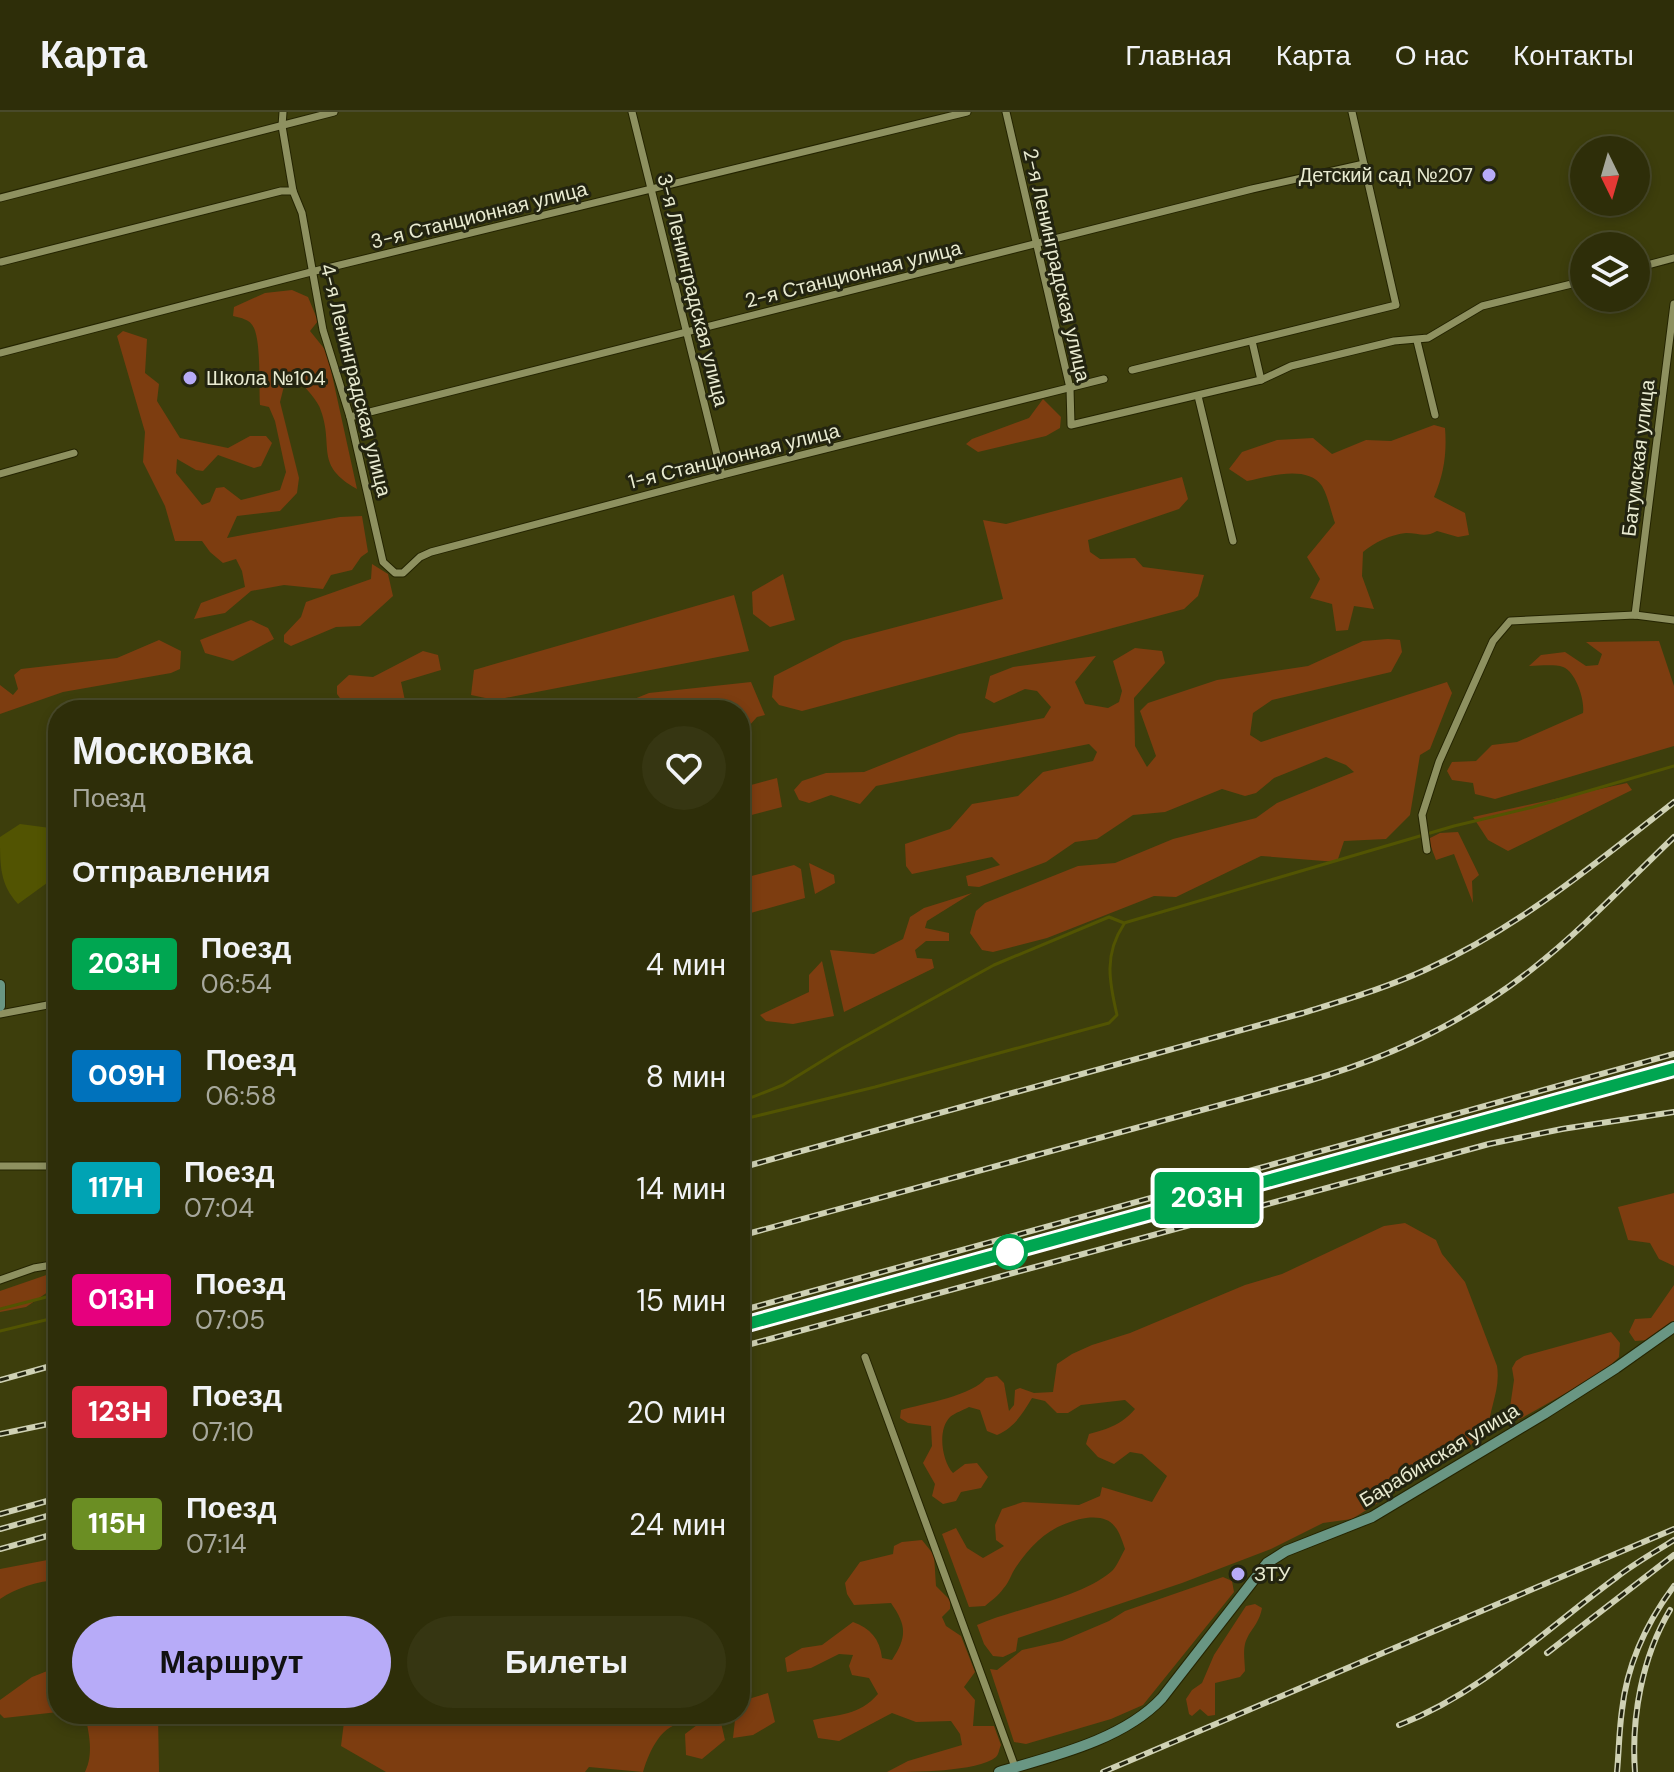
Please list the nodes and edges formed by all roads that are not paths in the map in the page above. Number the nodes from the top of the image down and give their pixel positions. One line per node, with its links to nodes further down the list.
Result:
1 (283, 112): 7 (street, 4-я Ленинградская улица)
2 (334, 112): 7 (street)
3 (632, 112): 9 (street, 3-я Ленинградская улица)
4 (967, 112): 9 (street, 3-я Станционная улица)
5 (1006, 112): 12 (street, 2-я Ленинградская улица)
6 (1352, 112): 8 (street)
7 (282, 126): 10 (street, 4-я Ленинградская улица); 11 (street)
8 (1364, 164): 12 (street, 2-я Станционная улица); 20 (street)
9 (652, 189): 16 (street, 3-я Станционная улица); 19 (street, 3-я Ленинградская улица)
10 (293, 191): 14 (street); 16 (street, 4-я Ленинградская улица)
11 (0, 198)
12 (1035, 244): 19 (street, 2-я Станционная улица); 27 (street, 2-я Ленинградская улица)
13 (1674, 258): 15 (street)
14 (1, 262)
15 (1650, 264)
16 (311, 272): 22 (street, 3-я Станционная улица); 30 (street, 4-я Ленинградская улица)
17 (1570, 284): 21 (street)
18 (1674, 304): 24 (street, Батумская улица)
19 (687, 332): 30 (street, 2-я Станционная улица); 33 (street, 3-я Ленинградская улица)
20 (1252, 341): 23 (street); 26 (street)
21 (1417, 341): 26 (street); 29 (street)
22 (0, 353)
23 (1132, 370)
24 (1670, 370): 36 (street, Батумская улица)
25 (1104, 379): 27 (street, 1-я Станционная улица)
26 (1261, 380): 28 (street)
27 (1070, 388): 28 (street, 2-я Ленинградская улица); 33 (street, 1-я Станционная улица)
28 (1198, 396): 34 (street)
29 (1435, 415)
30 (350, 417): 35 (street, 4-я Ленинградская улица)
31 (74, 453): 32 (street)
32 (0, 474)
33 (722, 475): 35 (street, 1-я Станционная улица)
34 (1233, 541)
35 (383, 562)
36 (1635, 615): 37 (street); 38 (street)
37 (1674, 620)
38 (1427, 850)
39 (0, 985): 41 (main road)
40 (48, 1005): 42 (street)
41 (0, 1006)
42 (0, 1014)
43 (0, 1166): 44 (street)
44 (48, 1166)
45 (48, 1266): 46 (street)
46 (0, 1280)
47 (1674, 1327): 49 (main road, Барабинская улица)
48 (865, 1357): 49 (street)
49 (1015, 1767): 50 (main road, Барабинская улица)
50 (999, 1772)

